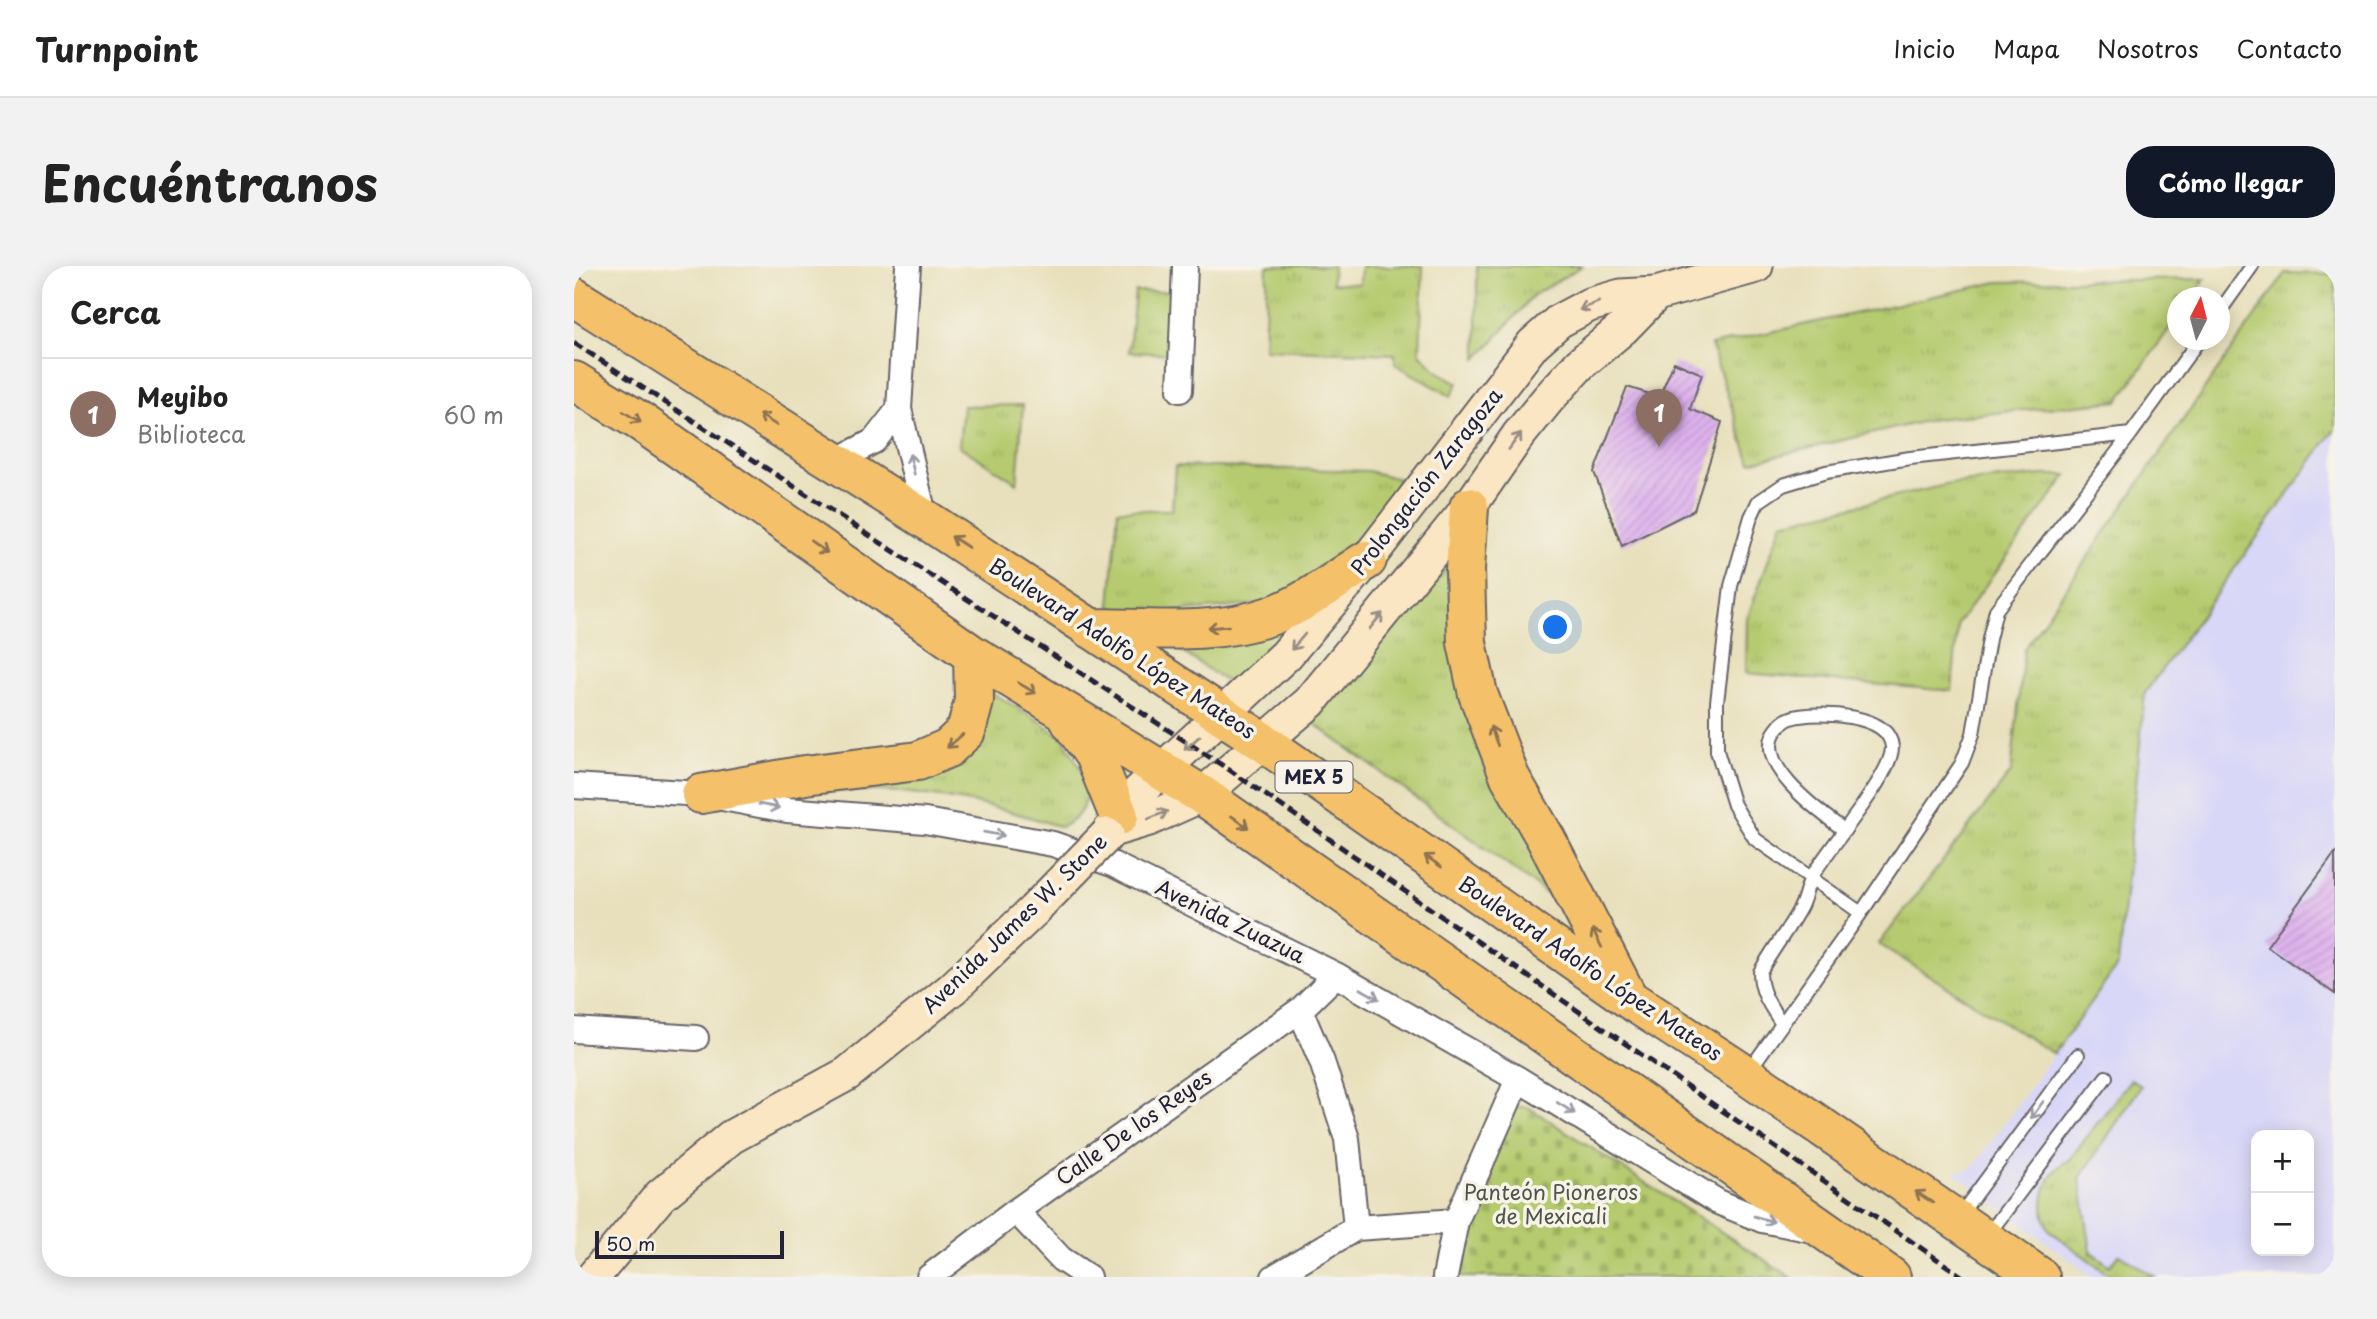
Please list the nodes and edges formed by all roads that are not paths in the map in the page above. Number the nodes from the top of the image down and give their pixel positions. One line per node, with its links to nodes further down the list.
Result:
1 (908, 266): 11 (street)
2 (1185, 266): 10 (street)
3 (1756, 266): 5 (main road, Prolongación Zaragoza)
4 (2252, 266): 7 (lane)
5 (1656, 294): 14 (main road, Prolongación Zaragoza, one-way to 5); 16 (main road, Prolongación Zaragoza, one-way to 16)
6 (574, 297): 13 (main road, Boulevard Adolfo López Mateos / MEX 5, one-way to 6)
7 (2230, 297)
8 (2192, 350): 12 (lane)
9 (574, 381): 18 (main road, one-way to 18)
10 (1181, 390)
11 (899, 409): 13 (street); 15 (street, one-way to 11)
12 (2131, 434): 28 (lane); 29 (lane)
13 (834, 463): 15 (main road, Boulevard Adolfo López Mateos / MEX 5)
14 (1469, 507): 21 (main road, Prolongación Zaragoza, one-way to 14); 31 (main road, one-way to 14)
15 (925, 519): 17 (main road, Boulevard Adolfo López Mateos / MEX 5, one-way to 15)
16 (1367, 560): 17 (main road, one-way to 17); 20 (main road, Prolongación Zaragoza, one-way to 20)
17 (1089, 628): 20 (main road, Boulevard Adolfo López Mateos / MEX 5)
18 (973, 655): 19 (main road, one-way to 19); 24 (main road, one-way to 24)
19 (1060, 708): 22 (main road); 26 (main road)
20 (1222, 715): 21 (main road, Boulevard Adolfo López Mateos / MEX 5); 22 (main road, Prolongación Zaragoza, one-way to 22)
21 (1263, 742): 25 (main road, Avenida James W. Stone); 31 (main road, Boulevard Adolfo López Mateos / MEX 5, one-way to 21)
22 (1161, 770): 25 (main road); 26 (main road, Avenida James W. Stone)
23 (574, 786): 24 (street, Avenida Zuazua)
24 (701, 794): 30 (street, Avenida Zuazua, one-way to 30)
25 (1202, 795): 26 (main road, Avenida James W. Stone, one-way to 25); 44 (main road, one-way to 44)
26 (1113, 827): 45 (main road, Avenida James W. Stone, bridge)
27 (1844, 830): 27 (lane); 28 (lane)
28 (1811, 879): 29 (lane); 33 (lane)
29 (1861, 912): 33 (lane)
30 (1336, 975): 32 (street, Calle De los Reyes); 39 (street, Avenida Zuazua, one-way to 39)
31 (1629, 999): 37 (main road, Boulevard Adolfo López Mateos / MEX 5)
32 (1300, 1010): 40 (street, Calle De los Reyes); 42 (street)
33 (1782, 1024): 37 (lane)
34 (574, 1030): 35 (street)
35 (696, 1038)
36 (2078, 1055): 43 (lane, one-way to 43)
37 (1746, 1075): 43 (main road, Boulevard Adolfo López Mateos / MEX 5, one-way to 37)
38 (2106, 1077): 43 (lane)
39 (1518, 1079): 41 (street); 44 (street, Avenida Zuazua, one-way to 44)
40 (1016, 1211): 46 (street, Calle De los Reyes); 47 (street)
41 (1456, 1220): 42 (street); 49 (street)
42 (1356, 1228): 48 (street)
43 (1971, 1229): 51 (main road, Boulevard Adolfo López Mateos / MEX 5)
44 (1827, 1232): 50 (main road)
45 (593, 1277)
46 (929, 1277)
47 (1088, 1277)
48 (1275, 1277)
49 (1445, 1277)
50 (1891, 1277)
51 (2040, 1277)

